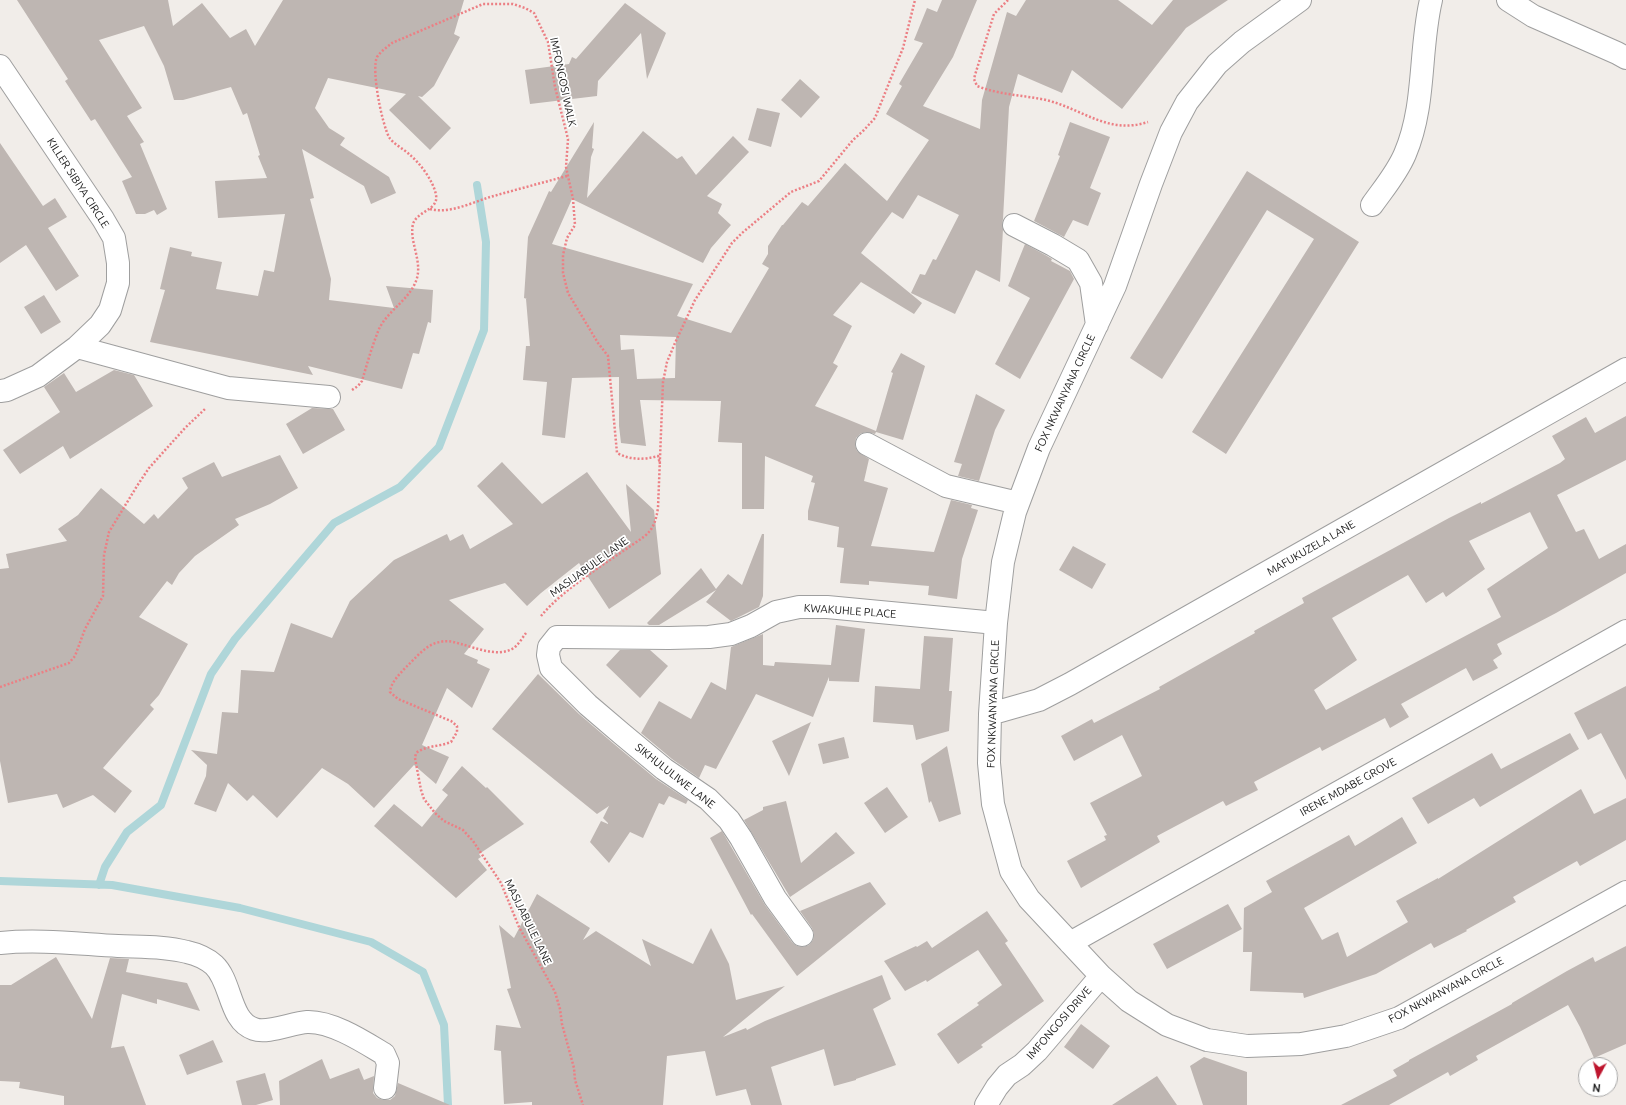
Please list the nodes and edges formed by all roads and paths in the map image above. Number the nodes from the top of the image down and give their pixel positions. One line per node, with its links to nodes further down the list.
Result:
1 (915, 0): 20 (path, MASIJABULE LANE)
2 (1008, 0): 8 (path)
3 (1300, 0): 8 (street, FOX NKWANYANA CIRCLE)
4 (1431, 0): 10 (street)
5 (1508, 0): 6 (street)
6 (1623, 50)
7 (0, 66): 14 (street, KILLER SIBIYA CIRCLE)
8 (1183, 111): 13 (street, FOX NKWANYANA CIRCLE)
9 (567, 176): 11 (path); 11 (path, IMFONGOSI WALK); 20 (path, IMFONGOSI WALK)
10 (1372, 205)
11 (430, 209): 18 (path)
12 (1014, 225): 13 (street)
13 (1097, 325): 21 (street, FOX NKWANYANA CIRCLE)
14 (78, 347): 16 (street); 17 (street, KILLER SIBIYA CIRCLE)
15 (1626, 369): 28 (street, MAFUKUZELA LANE)
16 (228, 388): 18 (street); 27 (path)
17 (0, 391)
18 (329, 397)
19 (867, 444): 21 (street)
20 (661, 466): 22 (path, MASIJABULE LANE)
21 (1018, 502): 23 (street, FOX NKWANYANA CIRCLE)
22 (539, 618)
23 (996, 623): 26 (street, KWAKUHLE PLACE); 28 (street, FOX NKWANYANA CIRCLE)
24 (531, 628): 35 (path, MASIJABULE LANE)
25 (1626, 631): 31 (street, IRENE MDABE GROVE)
26 (565, 637): 30 (street, SIKHULULIWE LANE)
27 (0, 687)
28 (990, 714): 31 (street, FOX NKWANYANA CIRCLE)
29 (1626, 892): 33 (street, FOX NKWANYANA CIRCLE)
30 (802, 935)
31 (1070, 943): 33 (street, FOX NKWANYANA CIRCLE)
32 (0, 944): 34 (street)
33 (1101, 976): 36 (street, IMFONGOSI DRIVE)
34 (385, 1088)
35 (583, 1105)
36 (986, 1105)

